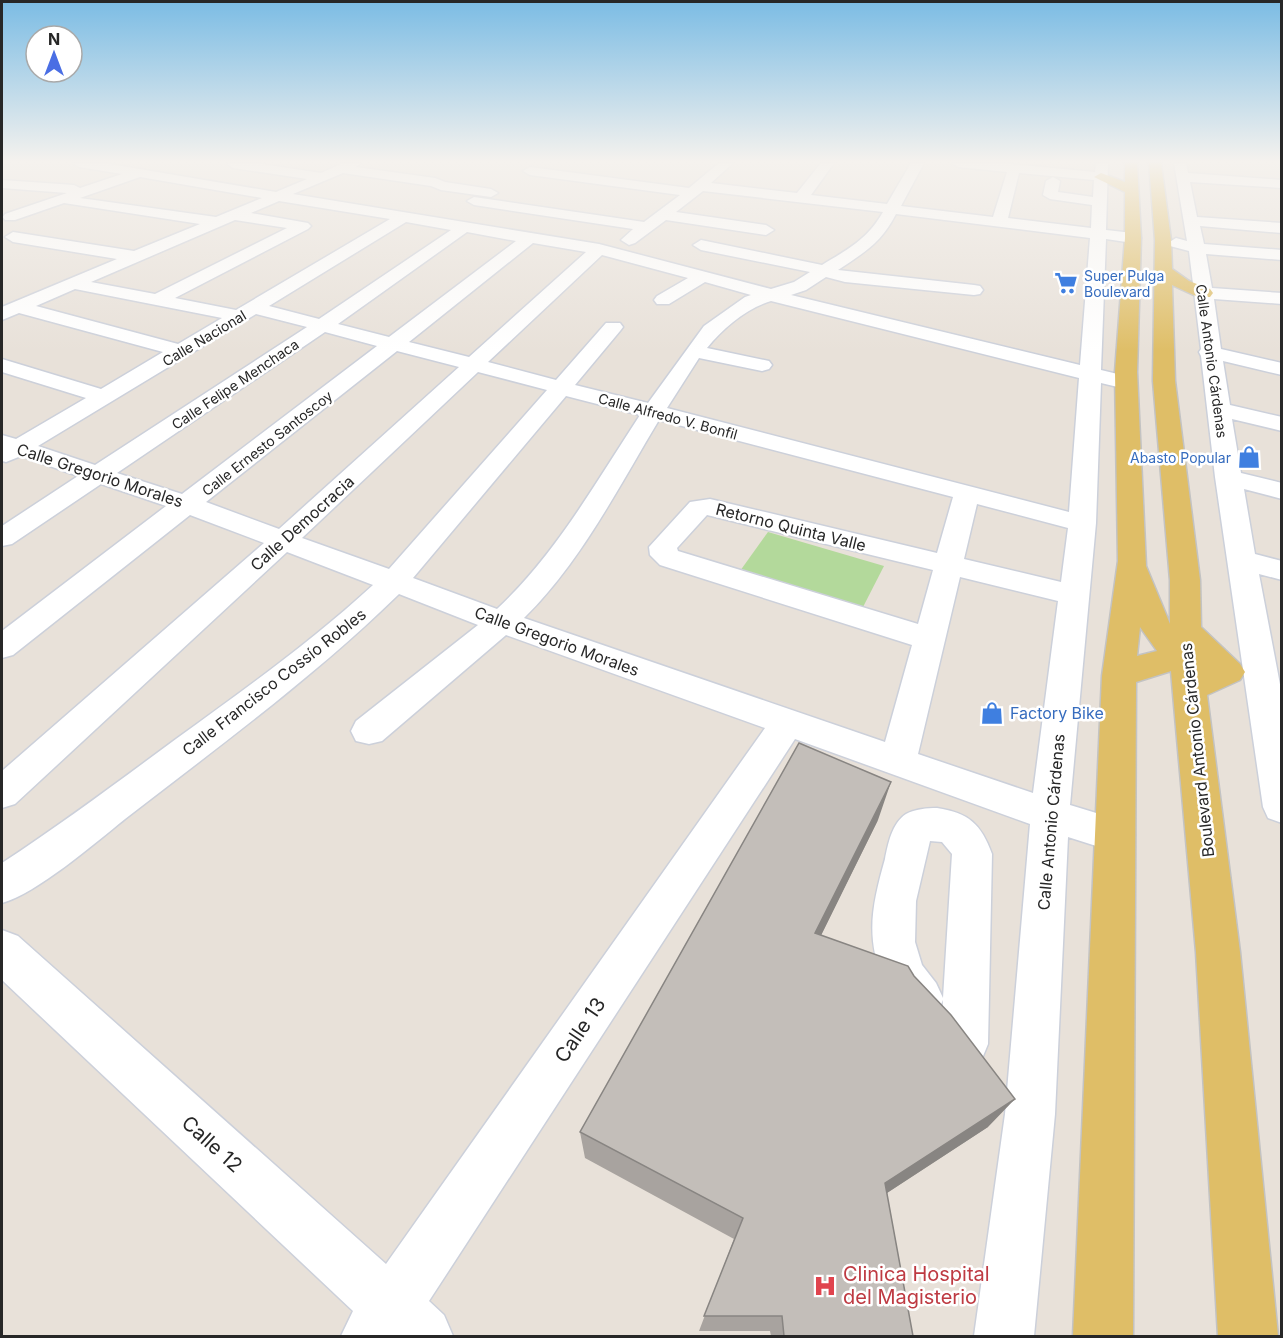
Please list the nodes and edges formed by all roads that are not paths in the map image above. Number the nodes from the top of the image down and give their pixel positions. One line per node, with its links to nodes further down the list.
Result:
1 (43, 225): 20 (street)
2 (212, 225): 27 (street)
3 (300, 225): 37 (street)
4 (390, 225): 40 (street, Calle Nacional)
5 (447, 225): 41 (street, Calle Felipe Menchaca)
6 (502, 225): 19 (street)
7 (629, 225): 16 (street)
8 (743, 225): 18 (street)
9 (882, 225): 28 (street)
10 (1100, 225): 51 (street, Calle Antonio Cárdenas)
11 (1126, 225): 21 (main road)
12 (1126, 225): 21 (street)
13 (1161, 225): 22 (main road, Boulevard Antonio Cárdenas)
14 (1191, 225): 24 (street, Calle Antonio Cárdenas)
15 (1248, 225): 17 (street)
16 (647, 227): 25 (street, Calle Democracia)
17 (1281, 228)
18 (766, 230)
19 (531, 237): 25 (street); 44 (street, Calle Ernesto Santoscoy)
20 (7, 238): 27 (street)
21 (1133, 238): 53 (main road)
22 (1163, 240): 24 (street); 29 (main road, Boulevard Antonio Cárdenas)
23 (701, 245): 28 (street)
24 (1195, 248): 26 (street); 33 (street, Calle Antonio Cárdenas)
25 (606, 250): 31 (street); 50 (street, Calle Democracia)
26 (1281, 255)
27 (138, 257): 30 (street)
28 (824, 271): 32 (street); 42 (street)
29 (1163, 271): 33 (main road); 35 (main road, Boulevard Antonio Cárdenas)
30 (71, 275): 37 (street, Calle Alfredo V. Bonfil); 39 (street)
31 (704, 276): 32 (street); 38 (street)
32 (772, 293): 42 (street); 46 (street)
33 (1204, 293): 35 (main road); 36 (street); 47 (street, Calle Antonio Cárdenas)
34 (2, 294): 39 (street)
35 (1163, 298): 77 (main road, Boulevard Antonio Cárdenas)
36 (1281, 299)
37 (157, 300): 40 (street, Calle Alfredo V. Bonfil)
38 (663, 300)
39 (18, 307): 45 (street)
40 (248, 312): 41 (street, Calle Alfredo V. Bonfil); 45 (street, Calle Nacional)
41 (322, 326): 44 (street, Calle Alfredo V. Bonfil); 60 (street, Calle Felipe Menchaca)
42 (955, 326): 51 (street)
43 (613, 327): 54 (street, Calle Francisco Cossío Robles)
44 (393, 345): 50 (street, Calle Alfredo V. Bonfil); 64 (street, Calle Ernesto Santoscoy)
45 (182, 351): 55 (street, Calle Nacional)
46 (694, 351): 49 (street); 57 (street)
47 (1209, 352): 52 (street); 56 (street, Calle Antonio Cárdenas)
48 (2, 365): 55 (street)
49 (762, 365)
50 (474, 366): 54 (street, Calle Alfredo V. Bonfil); 67 (street, Calle Democracia)
51 (1089, 368): 53 (street); 65 (street, Calle Antonio Cárdenas)
52 (1281, 369)
53 (1126, 377): 69 (main road)
54 (559, 387): 57 (street, Calle Alfredo V. Bonfil); 72 (street, Calle Francisco Cossío Robles)
55 (105, 397): 59 (street, Calle Nacional)
56 (1218, 409): 58 (street); 61 (street, Calle Antonio Cárdenas)
57 (653, 412): 63 (street, Calle Alfredo V. Bonfil); 74 (street)
58 (1281, 424)
59 (7, 449): 60 (street, Calle Gregorio Morales)
60 (98, 475): 64 (street, Calle Gregorio Morales); 66 (street, Calle Felipe Menchaca)
61 (1228, 477): 62 (street); 68 (street, Calle Antonio Cárdenas)
62 (1281, 491)
63 (967, 493): 65 (street, Calle Alfredo V. Bonfil); 70 (street)
64 (188, 505): 67 (street, Calle Gregorio Morales); 76 (street, Calle Ernesto Santoscoy)
65 (1082, 523): 73 (street, Calle Antonio Cárdenas)
66 (2, 538)
67 (285, 540): 72 (street, Calle Gregorio Morales); 84 (street, Calle Democracia)
68 (1242, 559): 71 (street); 80 (street, Calle Antonio Cárdenas)
69 (1132, 561): 77 (main road); 79 (main road)
70 (948, 566): 73 (street, Retorno Quinta Valle); 75 (street); 75 (street, Retorno Quinta Valle)
71 (1281, 571)
72 (395, 581): 74 (street, Calle Gregorio Morales); 88 (street, Calle Francisco Cossío Robles)
73 (1074, 595): 86 (street, Calle Antonio Cárdenas)
74 (501, 622): 81 (street, Calle Gregorio Morales); 82 (street)
75 (929, 639): 83 (street)
76 (2, 647)
77 (1187, 659): 78 (main road); 78 (main road); 79 (main road); 95 (main road, Boulevard Antonio Cárdenas)
78 (1228, 672): 80 (street)
79 (1119, 676): 87 (main road)
80 (1272, 686): 85 (street, Calle Antonio Cárdenas)
81 (788, 722): 83 (street, Calle Gregorio Morales); 92 (street, Calle 13)
82 (369, 731)
83 (898, 761): 86 (street, Calle Gregorio Morales)
84 (2, 793)
85 (1281, 807)
86 (1050, 815): 87 (street, Calle Gregorio Morales); 91 (street, Calle Antonio Cárdenas)
87 (1114, 835): 94 (main road)
88 (2, 885)
89 (2, 951): 92 (street, Calle 12)
90 (983, 1064): 91 (street)
91 (1029, 1114): 93 (street, Calle Antonio Cárdenas)
92 (395, 1327)
93 (1004, 1336)
94 (1103, 1336)
95 (1248, 1336)

